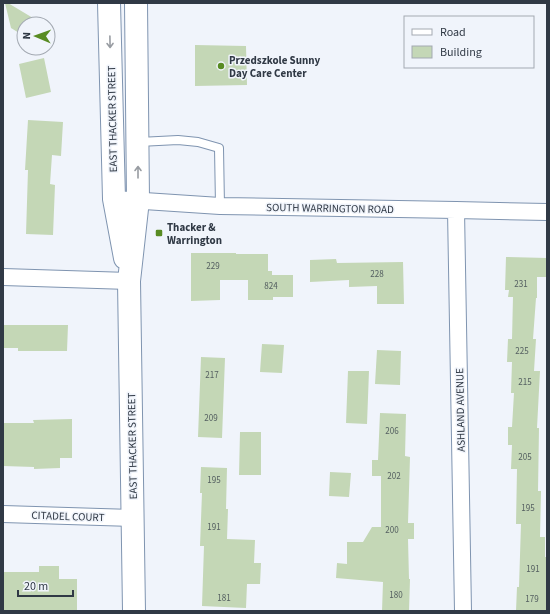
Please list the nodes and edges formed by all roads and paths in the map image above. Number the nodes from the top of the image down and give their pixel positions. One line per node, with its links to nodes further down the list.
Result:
1 (109, 3): 4 (main road, EAST THACKER STREET, one-way to 4)
2 (136, 3): 3 (main road, EAST THACKER STREET)
3 (138, 142): 5 (main road, EAST THACKER STREET, one-way to 3); 6 (lane)
4 (114, 199): 5 (street, SOUTH WARRINGTON ROAD); 10 (main road, EAST THACKER STREET)
5 (138, 200): 6 (street, SOUTH WARRINGTON ROAD); 10 (main road, EAST THACKER STREET)
6 (220, 206): 7 (street, SOUTH WARRINGTON ROAD)
7 (456, 210): 8 (street, SOUTH WARRINGTON ROAD); 14 (street, ASHLAND AVENUE)
8 (547, 212)
9 (3, 278): 10 (street)
10 (129, 281): 12 (main road, EAST THACKER STREET)
11 (3, 514): 12 (street, CITADEL COURT)
12 (133, 518): 13 (main road, EAST THACKER STREET)
13 (134, 611)
14 (463, 611)

